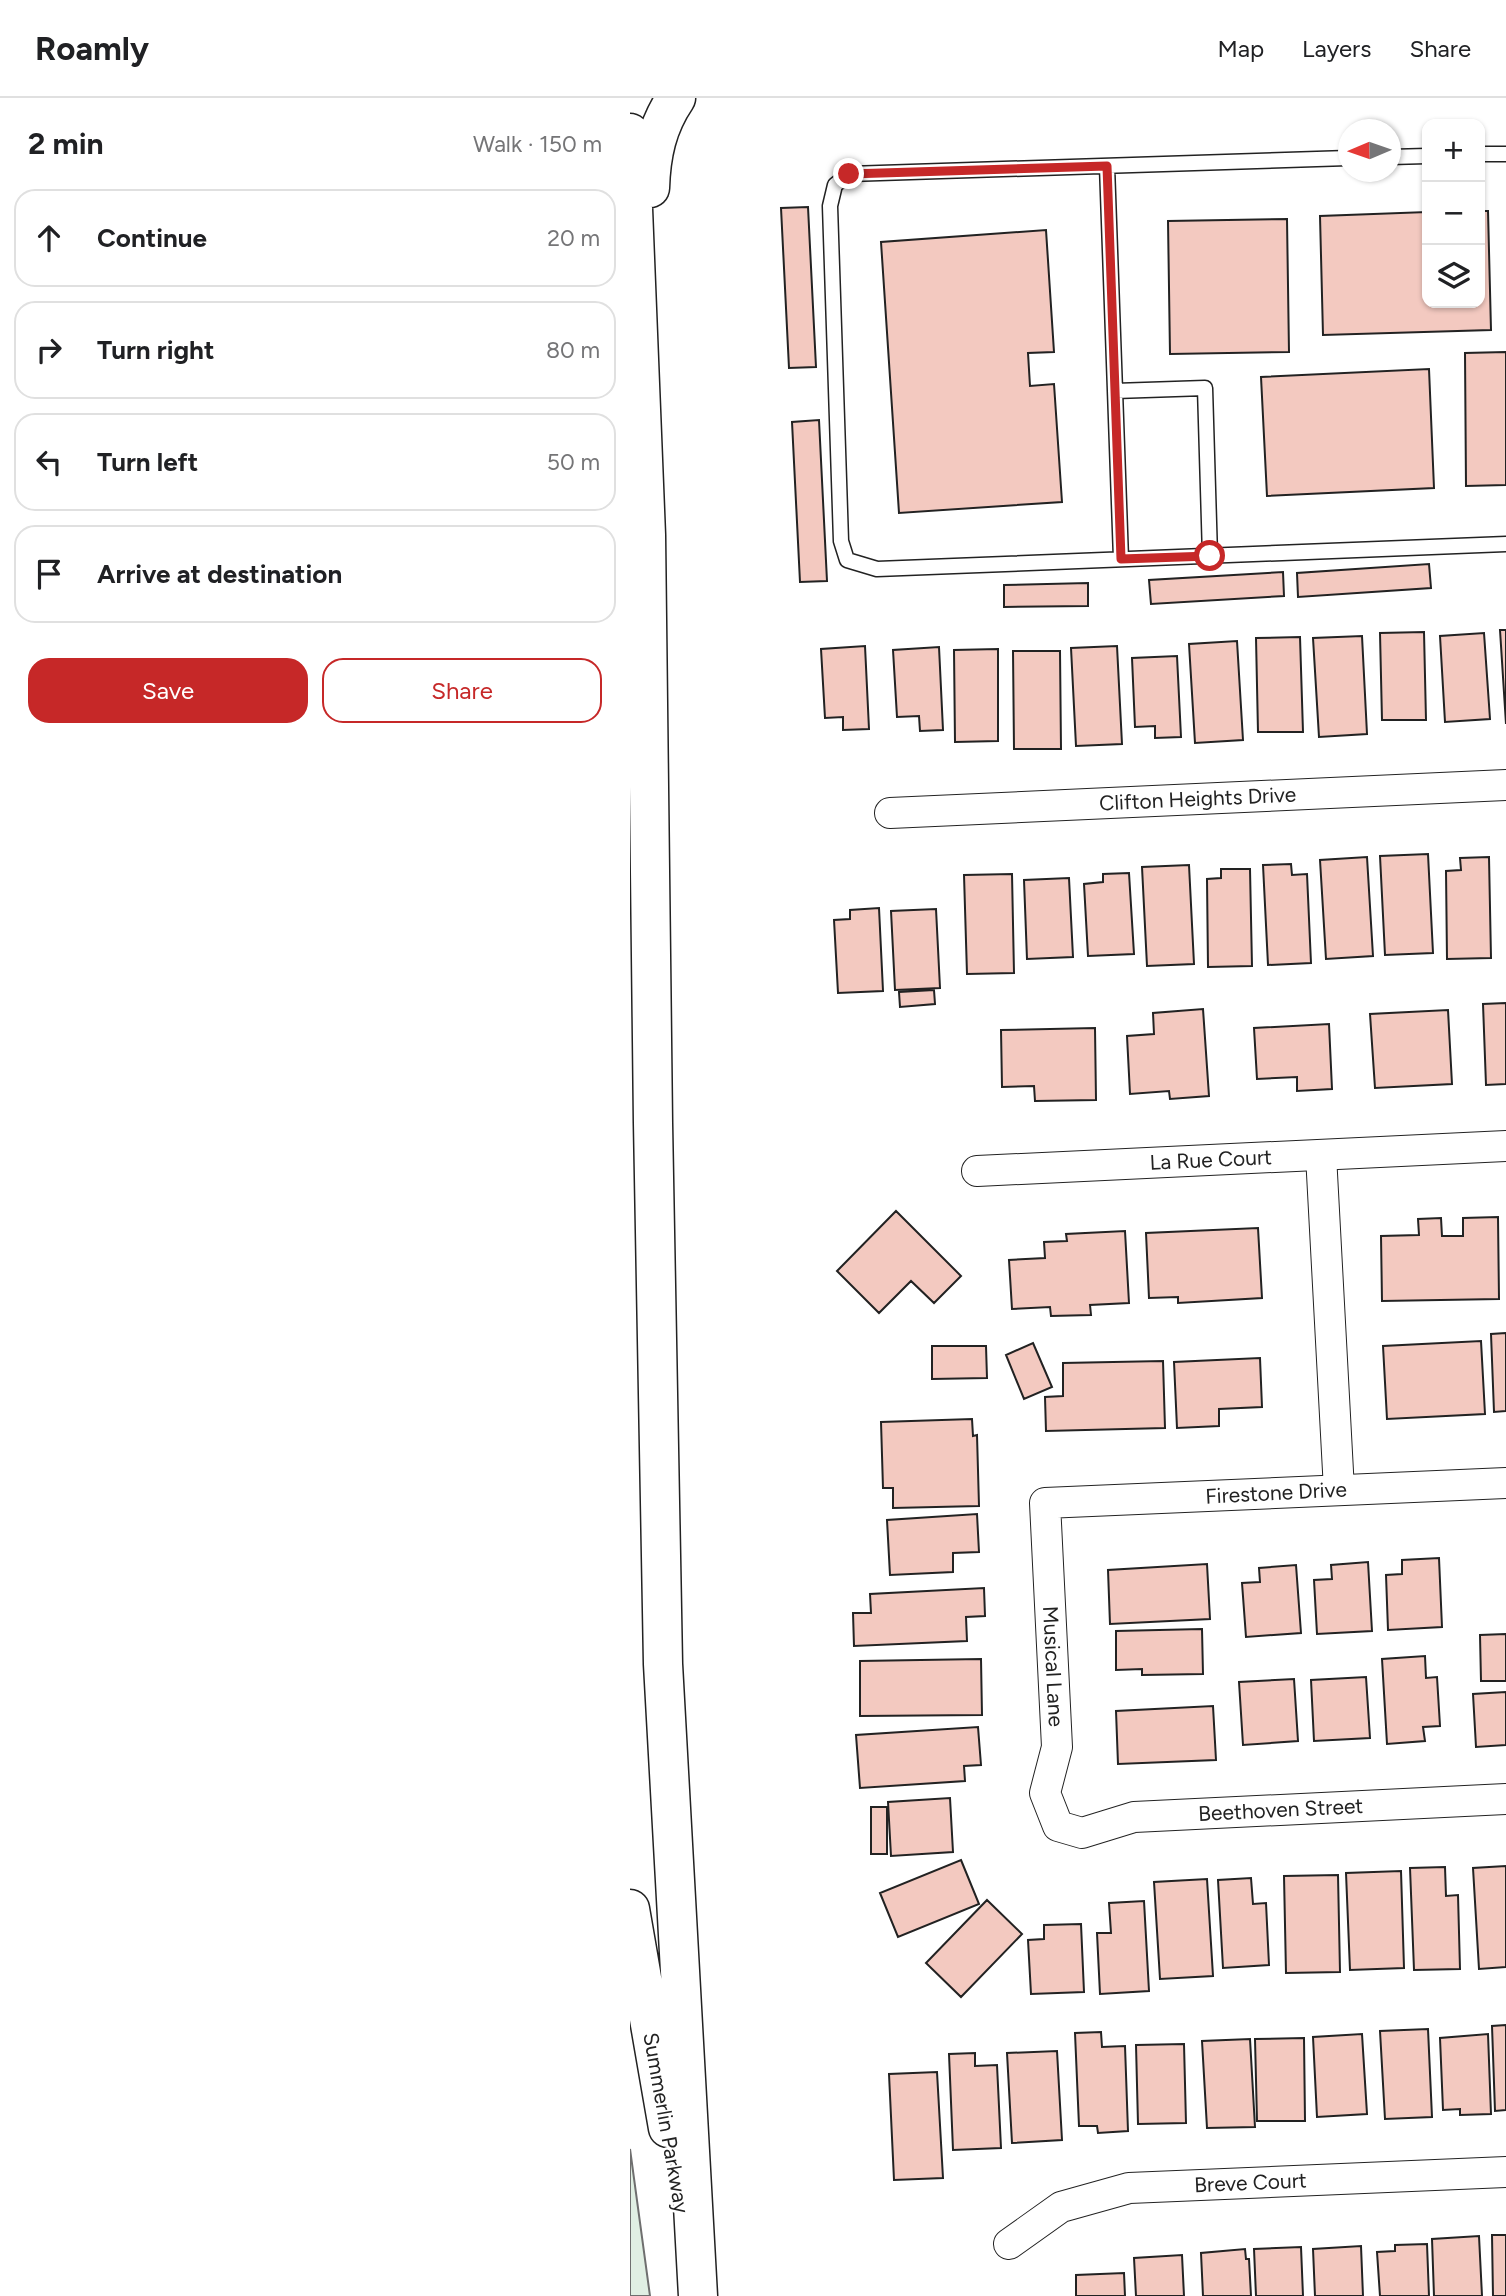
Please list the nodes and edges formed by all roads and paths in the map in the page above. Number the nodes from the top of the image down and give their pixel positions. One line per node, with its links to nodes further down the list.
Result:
1 (676, 98): 10 (highway)
2 (630, 133): 10 (highway)
3 (1485, 154): 4 (lane)
4 (1506, 154)
5 (1422, 156): 6 (lane)
6 (1401, 157)
7 (1338, 159): 8 (lane)
8 (1107, 166): 9 (lane); 13 (lane)
9 (1115, 391): 12 (lane); 13 (lane)
10 (639, 400): 27 (highway)
11 (1506, 544): 12 (lane)
12 (1210, 556): 13 (lane)
13 (1121, 559)
14 (1506, 785): 15 (street, Clifton Heights Drive)
15 (890, 813)
16 (1506, 1146): 17 (street, La Rue Court)
17 (1321, 1155): 18 (street, La Rue Court); 20 (street)
18 (977, 1171)
19 (1506, 1483): 20 (street, Firestone Drive)
20 (1339, 1490): 21 (street, Firestone Drive)
21 (1045, 1503): 23 (street, Musical Lane)
22 (1506, 1799): 23 (street, Beethoven Street)
23 (1058, 1826)
24 (630, 1909): 27 (highway, Summerlin Parkway)
25 (1506, 2172): 26 (street, Breve Court)
26 (1009, 2244)
27 (697, 2296)

